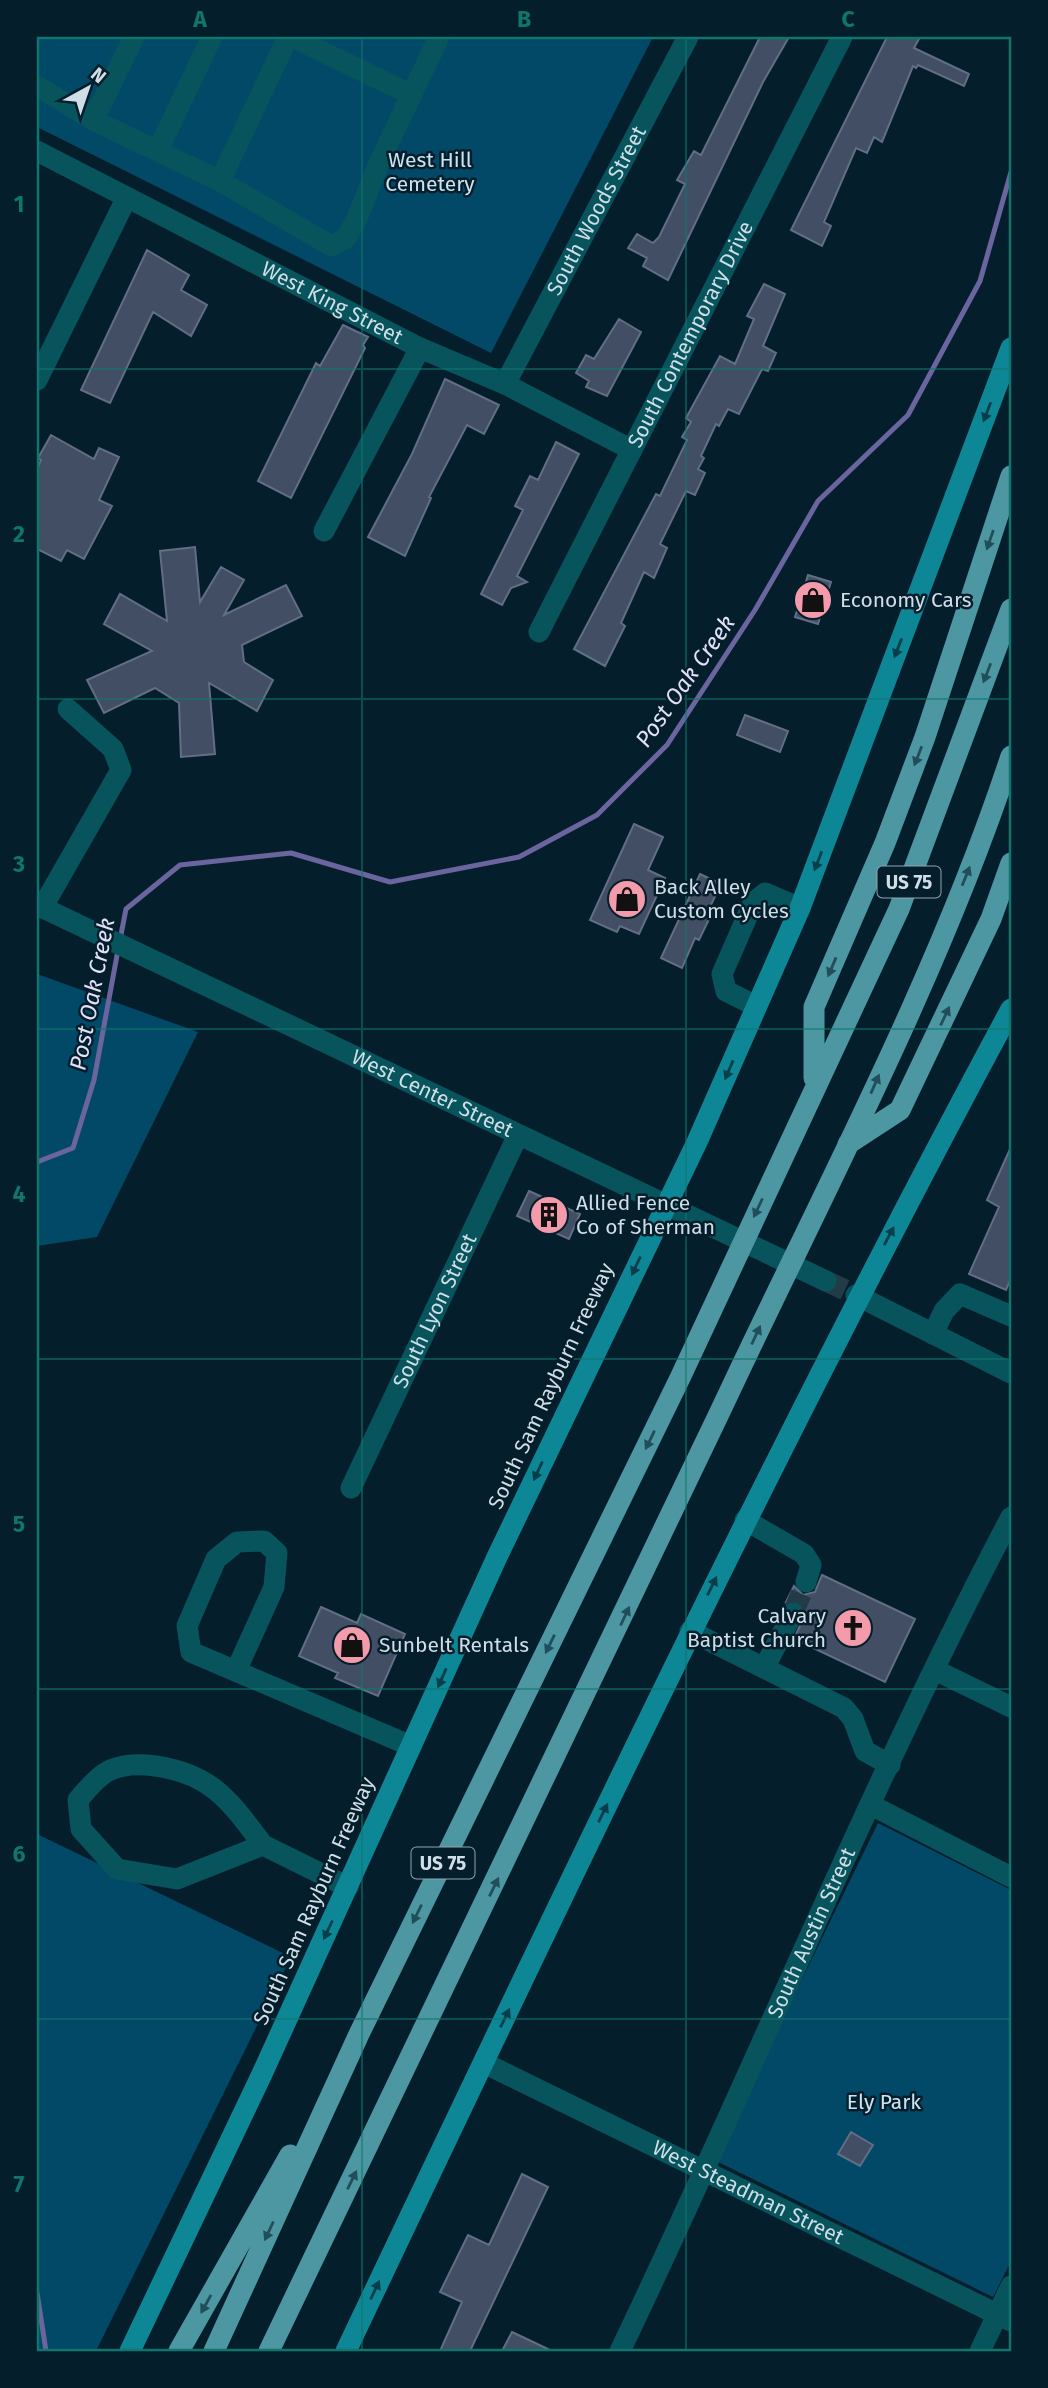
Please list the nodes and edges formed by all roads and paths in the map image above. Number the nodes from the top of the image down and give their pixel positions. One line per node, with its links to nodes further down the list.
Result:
1 (134, 37): 9 (street)
2 (212, 37): 10 (street)
3 (290, 37): 8 (street); 12 (street)
4 (439, 37): 8 (street)
5 (688, 37): 17 (street, South Woods Street)
6 (842, 37): 18 (street, South Contemporary Drive)
7 (37, 86): 9 (street)
8 (412, 96): 12 (street)
9 (93, 120): 10 (street)
10 (158, 150): 12 (street)
11 (37, 151): 13 (street, West King Street)
12 (220, 181)
13 (126, 199): 14 (street, West King Street); 16 (street)
14 (419, 348): 17 (street, West King Street); 20 (street)
15 (1011, 348): 27 (main road, South Sam Rayburn Freeway, one-way to 27)
16 (37, 380)
17 (505, 384): 18 (street, West King Street)
18 (632, 450): 22 (street, South Contemporary Drive)
19 (1011, 475): 30 (highway, one-way to 30)
20 (324, 531)
21 (1011, 609): 30 (highway, US 75, one-way to 30)
22 (539, 632)
23 (68, 709): 26 (street)
24 (1011, 756): 32 (highway, US 75, one-way to 24)
25 (1011, 863): 32 (highway, one-way to 25)
26 (40, 907): 31 (street, West Center Street)
27 (800, 908): 28 (main road, South Sam Rayburn Freeway); 28 (street)
28 (756, 1006): 33 (main road, South Sam Rayburn Freeway, one-way to 33)
29 (1011, 1009): 35 (main road, one-way to 29)
30 (814, 1086): 56 (highway, US 75, one-way to 56)
31 (518, 1135): 33 (street, West Center Street); 39 (street, South Lyon Street)
32 (848, 1144): 59 (highway, US 75, one-way to 32)
33 (665, 1204): 34 (street, West Center Street); 50 (main road, South Sam Rayburn Freeway, one-way to 50)
34 (827, 1282)
35 (857, 1296): 37 (street); 41 (main road)
36 (1011, 1316): 37 (street)
37 (933, 1334): 38 (street)
38 (1011, 1373)
39 (351, 1488)
40 (1011, 1517): 42 (street, South Austin Street)
41 (745, 1520): 43 (street); 45 (main road, one-way to 41)
42 (1004, 1546): 47 (street, South Austin Street)
43 (806, 1582)
44 (793, 1614): 46 (street)
45 (690, 1631): 46 (street); 57 (main road, one-way to 45)
46 (764, 1668): 51 (street)
47 (936, 1670): 49 (street); 51 (street, South Austin Street)
48 (236, 1671): 48 (street); 50 (street)
49 (1011, 1707)
50 (411, 1746): 55 (main road, South Sam Rayburn Freeway)
51 (890, 1765): 52 (street, South Austin Street)
52 (871, 1805): 54 (street); 58 (street, South Austin Street)
53 (263, 1845): 53 (street); 55 (street)
54 (1011, 1877)
55 (348, 1887): 62 (main road, South Sam Rayburn Freeway, one-way to 62)
56 (360, 2032): 63 (highway, one-way to 63); 64 (highway, US 75, one-way to 64)
57 (484, 2063): 58 (street, West Steadman Street); 67 (main road, one-way to 57)
58 (705, 2174): 61 (street, West Steadman Street); 68 (street, South Austin Street)
59 (331, 2223): 65 (highway, US 75); 66 (highway)
60 (1011, 2286): 61 (street)
61 (1004, 2318): 69 (street)
62 (130, 2351)
63 (179, 2351)
64 (214, 2351)
65 (269, 2351)
66 (282, 2351)
67 (346, 2351)
68 (620, 2351)
69 (980, 2351)

